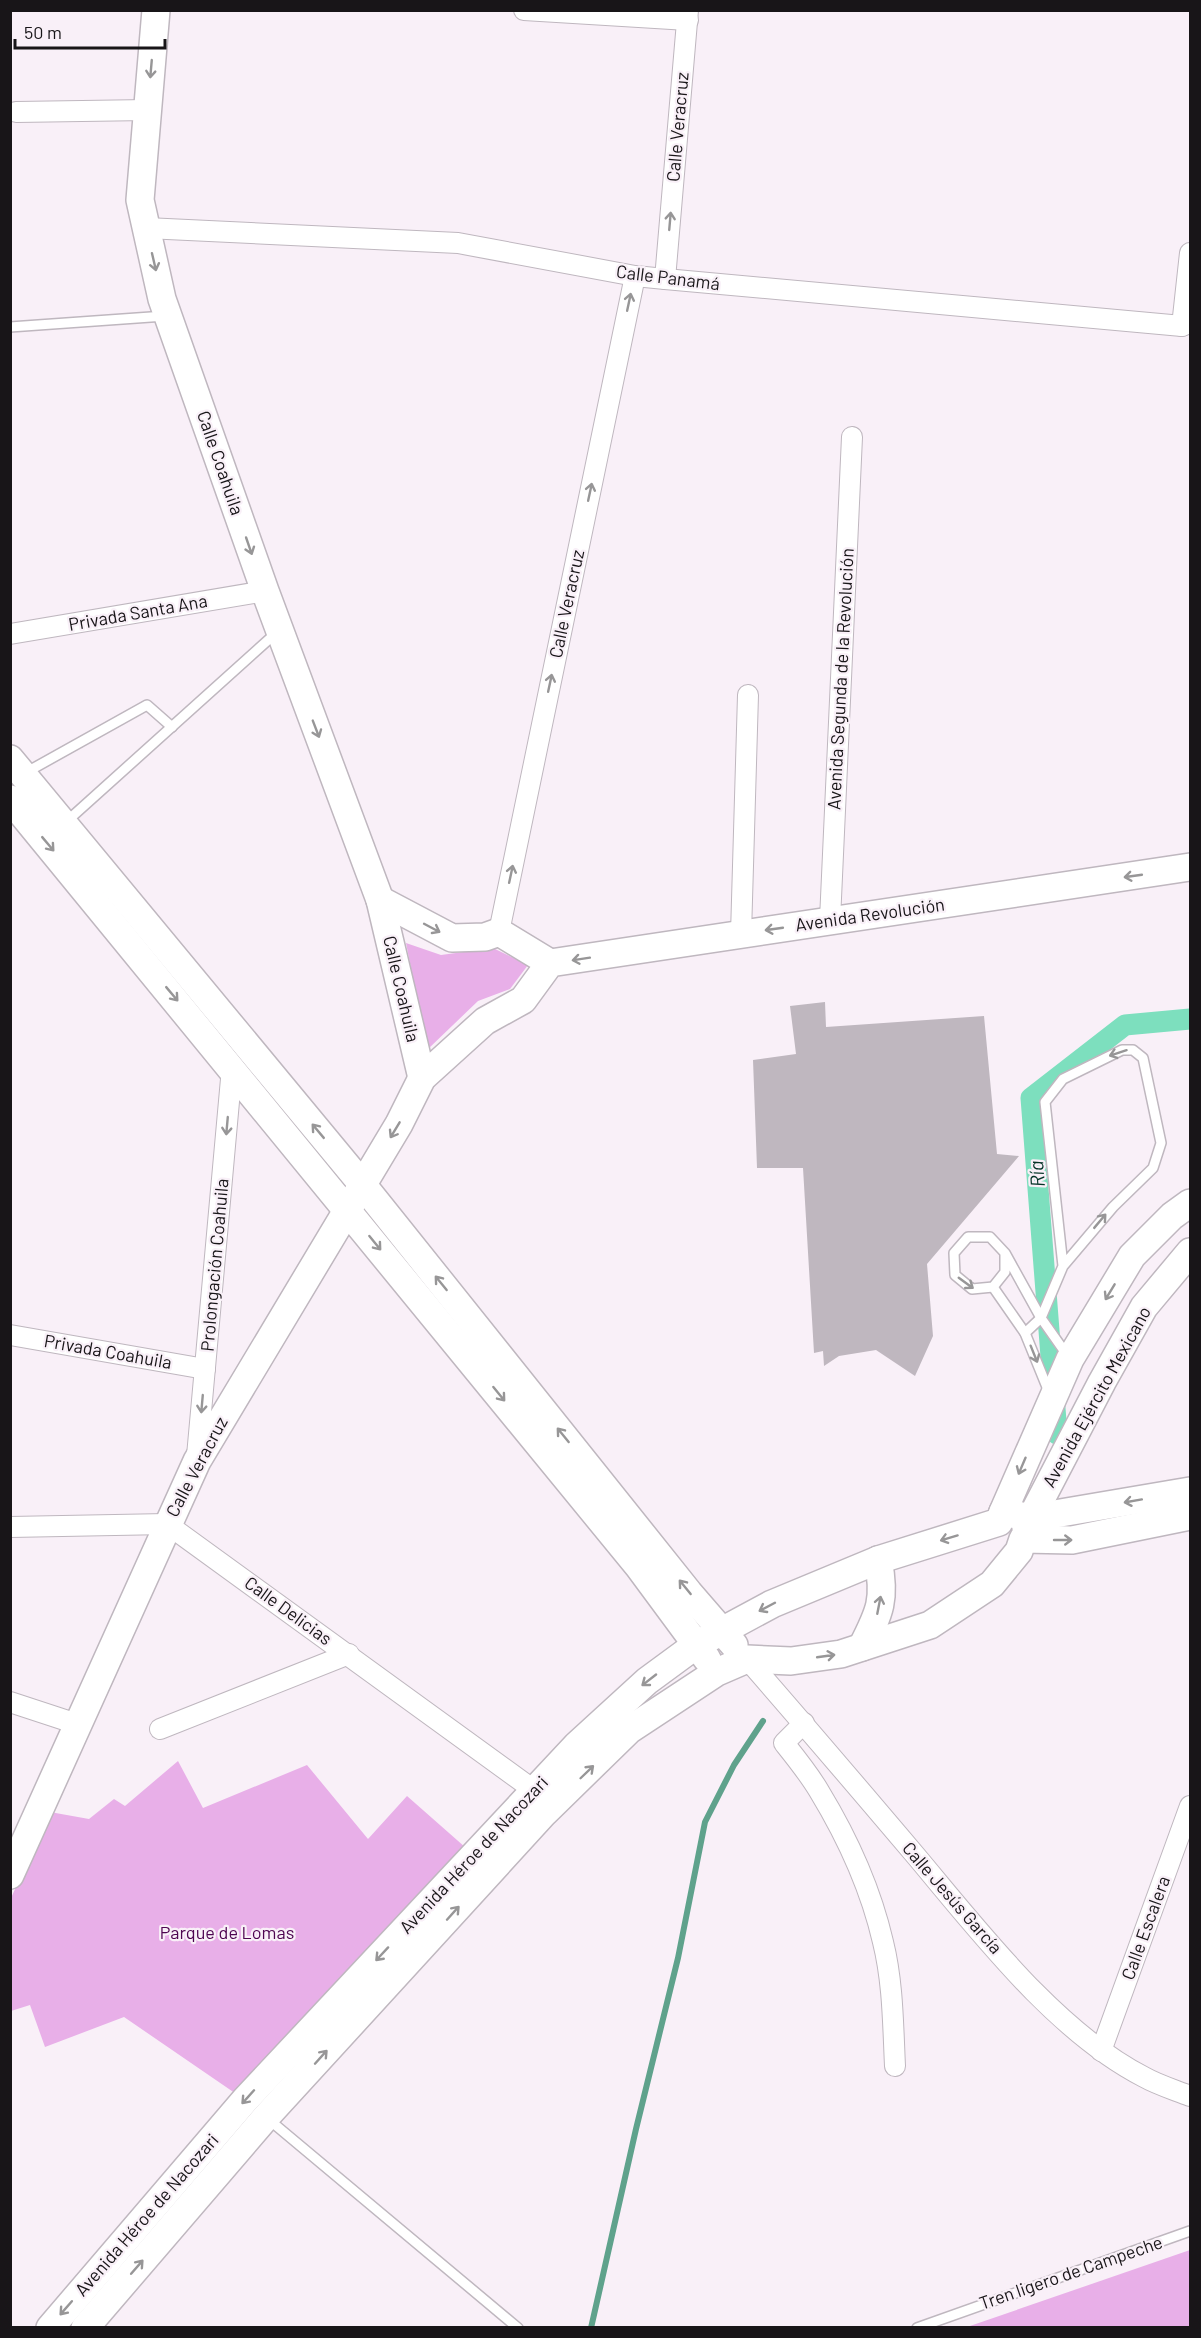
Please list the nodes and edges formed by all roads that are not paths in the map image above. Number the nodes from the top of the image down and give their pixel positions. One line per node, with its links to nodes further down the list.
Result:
1 (156, 10): 4 (main road, Calle Coahuila, one-way to 4)
2 (524, 10): 3 (street)
3 (688, 15): 9 (street, Calle Veracruz, one-way to 3)
4 (148, 110): 5 (street); 6 (main road, Calle Coahuila)
5 (16, 112)
6 (146, 228): 8 (street, Calle Panamá); 10 (main road, Calle Coahuila, one-way to 10)
7 (1191, 253): 11 (street)
8 (635, 276): 9 (street, Calle Panamá); 25 (street, Calle Veracruz, one-way to 8)
9 (665, 279): 11 (street, Calle Panamá)
10 (168, 316): 12 (lane); 14 (main road, Calle Coahuila, one-way to 14)
11 (1186, 325)
12 (10, 327)
13 (852, 437): 24 (street, Avenida Segunda de la Revolución)
14 (265, 591): 15 (main road, Calle Coahuila); 16 (street, Privada Santa Ana)
15 (279, 630): 18 (lane); 23 (main road, Calle Coahuila, one-way to 23)
16 (10, 634)
17 (748, 695): 26 (street)
18 (172, 727): 19 (lane); 21 (lane)
19 (17, 767): 21 (main road)
20 (10, 799): 28 (main road, one-way to 28)
21 (64, 824): 30 (main road, one-way to 21)
22 (1191, 867): 24 (main road, Avenida Revolución, one-way to 24)
23 (380, 900): 25 (main road, Calle Coahuila, one-way to 25); 29 (main road, Calle Coahuila)
24 (831, 920): 26 (main road, Avenida Revolución, one-way to 26)
25 (499, 932): 27 (main road)
26 (741, 934): 27 (main road, Avenida Revolución, one-way to 27)
27 (550, 963): 29 (main road)
28 (232, 1068): 32 (main road); 41 (street, Prolongación Coahuila, one-way to 41)
29 (422, 1078): 30 (main road, Calle Veracruz, one-way to 30)
30 (362, 1184): 32 (main road, Calle Veracruz); 51 (main road, one-way to 30)
31 (1191, 1203): 40 (main road, Avenida Ejército Mexicano, one-way to 40)
32 (347, 1208): 43 (main road, Calle Veracruz); 52 (main road, one-way to 52)
33 (1005, 1252): 36 (lane); 36 (lane, one-way to 36); 37 (lane)
34 (1191, 1252): 49 (main road, Avenida Ejército Mexicano)
35 (1063, 1266): 35 (lane, one-way to 35); 37 (lane)
36 (993, 1287): 38 (lane)
37 (1041, 1317): 38 (lane); 40 (lane)
38 (1026, 1333): 42 (lane, one-way to 42)
39 (10, 1335): 41 (street, Privada Coahuila)
40 (1070, 1359): 42 (main road, Avenida Ejército Mexicano)
41 (205, 1369): 43 (street, Prolongación Coahuila, one-way to 43)
42 (1052, 1398): 46 (main road, Avenida Ejército Mexicano, one-way to 46)
43 (197, 1461): 47 (main road, Calle Veracruz)
44 (1191, 1491): 49 (main road, Avenida Héroe de Nacozari, one-way to 49)
45 (1191, 1516): 49 (main road, Avenida Héroe de Nacozari, one-way to 45)
46 (1001, 1517): 49 (main road, Avenida Héroe de Nacozari); 50 (main road, Avenida Héroe de Nacozari, one-way to 50)
47 (167, 1524): 48 (street); 54 (street, Calle Delicias); 59 (main road, Calle Veracruz)
48 (10, 1527)
49 (1027, 1528): 53 (main road, Avenida Héroe de Nacozari)
50 (878, 1560): 51 (main road, Avenida Héroe de Nacozari, one-way to 51); 53 (main road, one-way to 50)
51 (722, 1632): 52 (main road, Avenida Héroe de Nacozari); 55 (main road)
52 (696, 1645): 56 (main road); 61 (main road, Avenida Héroe de Nacozari, one-way to 61)
53 (862, 1647): 55 (main road, Avenida Héroe de Nacozari, one-way to 53)
54 (348, 1654): 60 (street); 61 (street, Calle Delicias)
55 (747, 1659): 56 (main road, Avenida Héroe de Nacozari); 58 (street, Calle Jesús García)
56 (717, 1672): 61 (main road, Avenida Héroe de Nacozari, one-way to 56)
57 (10, 1702): 59 (street)
58 (804, 1723): 64 (street, Calle Jesús García); 65 (street)
59 (77, 1724): 63 (main road, Calle Veracruz)
60 (160, 1729)
61 (539, 1802): 67 (main road, Avenida Héroe de Nacozari, one-way to 61); 68 (main road, Avenida Héroe de Nacozari, one-way to 68)
62 (1191, 1806): 64 (street, Calle Escalera)
63 (10, 1875)
64 (1101, 2051): 66 (street, Calle Jesús García)
65 (895, 2066)
66 (1191, 2096)
67 (266, 2117): 69 (main road, Avenida Héroe de Nacozari); 73 (lane)
68 (217, 2133): 69 (main road); 71 (main road, Avenida Héroe de Nacozari, one-way to 71)
69 (237, 2152): 72 (main road, Avenida Héroe de Nacozari, one-way to 69)
70 (1191, 2231): 74 (lane, Tren ligero de Campeche)
71 (50, 2328)
72 (85, 2328)
73 (518, 2328)
74 (917, 2328)

